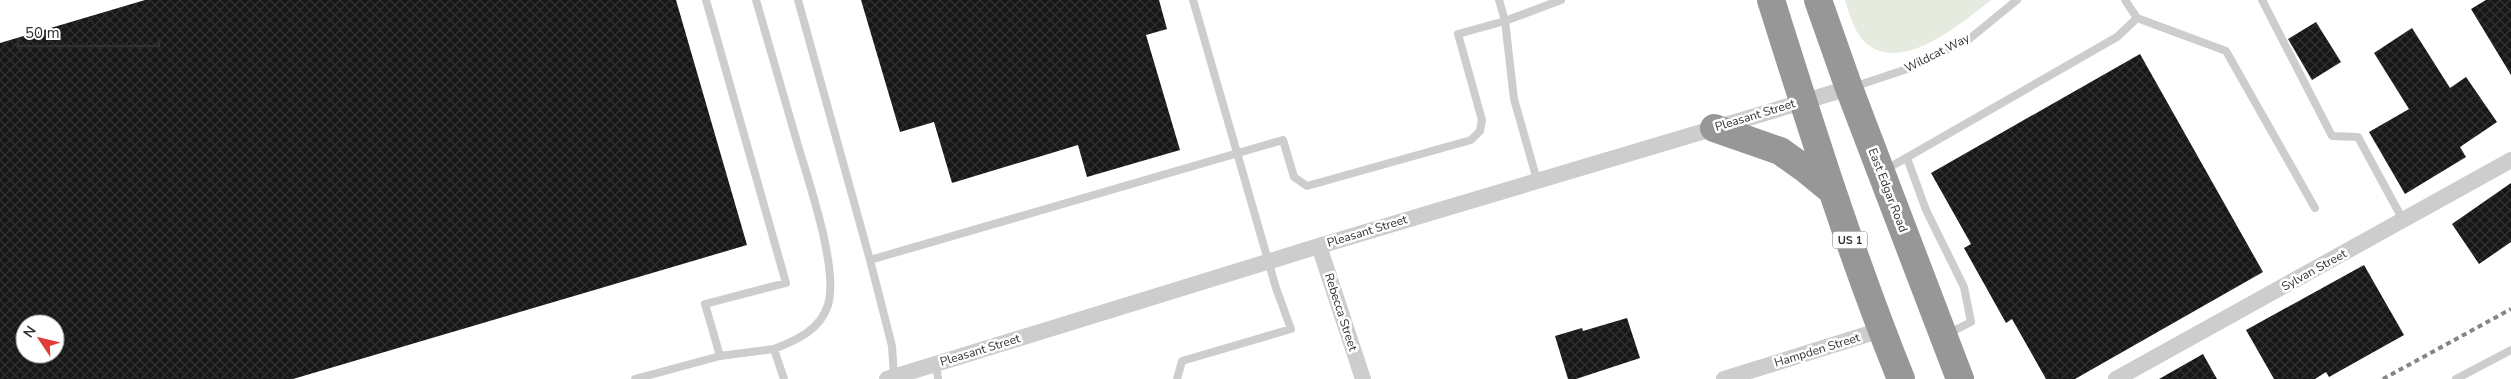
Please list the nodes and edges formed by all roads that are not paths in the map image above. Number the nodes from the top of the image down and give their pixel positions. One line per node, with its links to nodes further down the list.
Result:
1 (706, 0): 32 (lane)
2 (756, 0): 30 (lane)
3 (798, 0): 26 (lane)
4 (1193, 0): 17 (lane)
5 (1499, 0): 13 (lane)
6 (1560, 0): 13 (lane)
7 (1771, 0): 15 (highway, US 1)
8 (1818, 0): 14 (highway, East Edgar Road)
9 (2017, 0): 14 (lane, Wildcat Way)
10 (2125, 0): 12 (lane)
11 (2262, 0): 24 (lane)
12 (2137, 18): 18 (lane); 23 (lane)
13 (1505, 21): 17 (lane); 21 (lane)
14 (1849, 88): 15 (street, Pleasant Street); 20 (highway, East Edgar Road)
15 (1802, 100): 16 (street, Pleasant Street); 22 (highway, US 1)
16 (1714, 128): 21 (street, Pleasant Street); 22 (highway)
17 (1238, 152): 26 (lane); 27 (lane)
18 (1907, 158): 20 (lane); 29 (lane)
19 (2511, 160): 24 (street, Sylvan Street)
20 (1881, 172): 29 (highway, East Edgar Road)
21 (1537, 180): 25 (street, Pleasant Street)
22 (1833, 193): 28 (highway, US 1)
23 (2315, 208)
24 (2403, 220): 42 (street, Sylvan Street)
25 (1319, 246): 27 (street, Pleasant Street); 38 (street, Rebecca Street)
26 (870, 260): 34 (lane)
27 (1269, 261): 33 (street, Pleasant Street); 37 (lane)
28 (1881, 330): 39 (street, Hampden Street); 40 (highway, US 1)
29 (1943, 336): 41 (highway, East Edgar Road)
30 (774, 349): 32 (lane); 36 (lane)
31 (2511, 350): 43 (lane)
32 (720, 356): 35 (lane)
33 (937, 372): 34 (street, Pleasant Street)
34 (892, 378)
35 (635, 379)
36 (784, 379)
37 (1177, 379)
38 (1363, 379)
39 (1724, 379)
40 (1901, 379)
41 (1960, 379)
42 (2116, 379)
43 (2456, 379)

